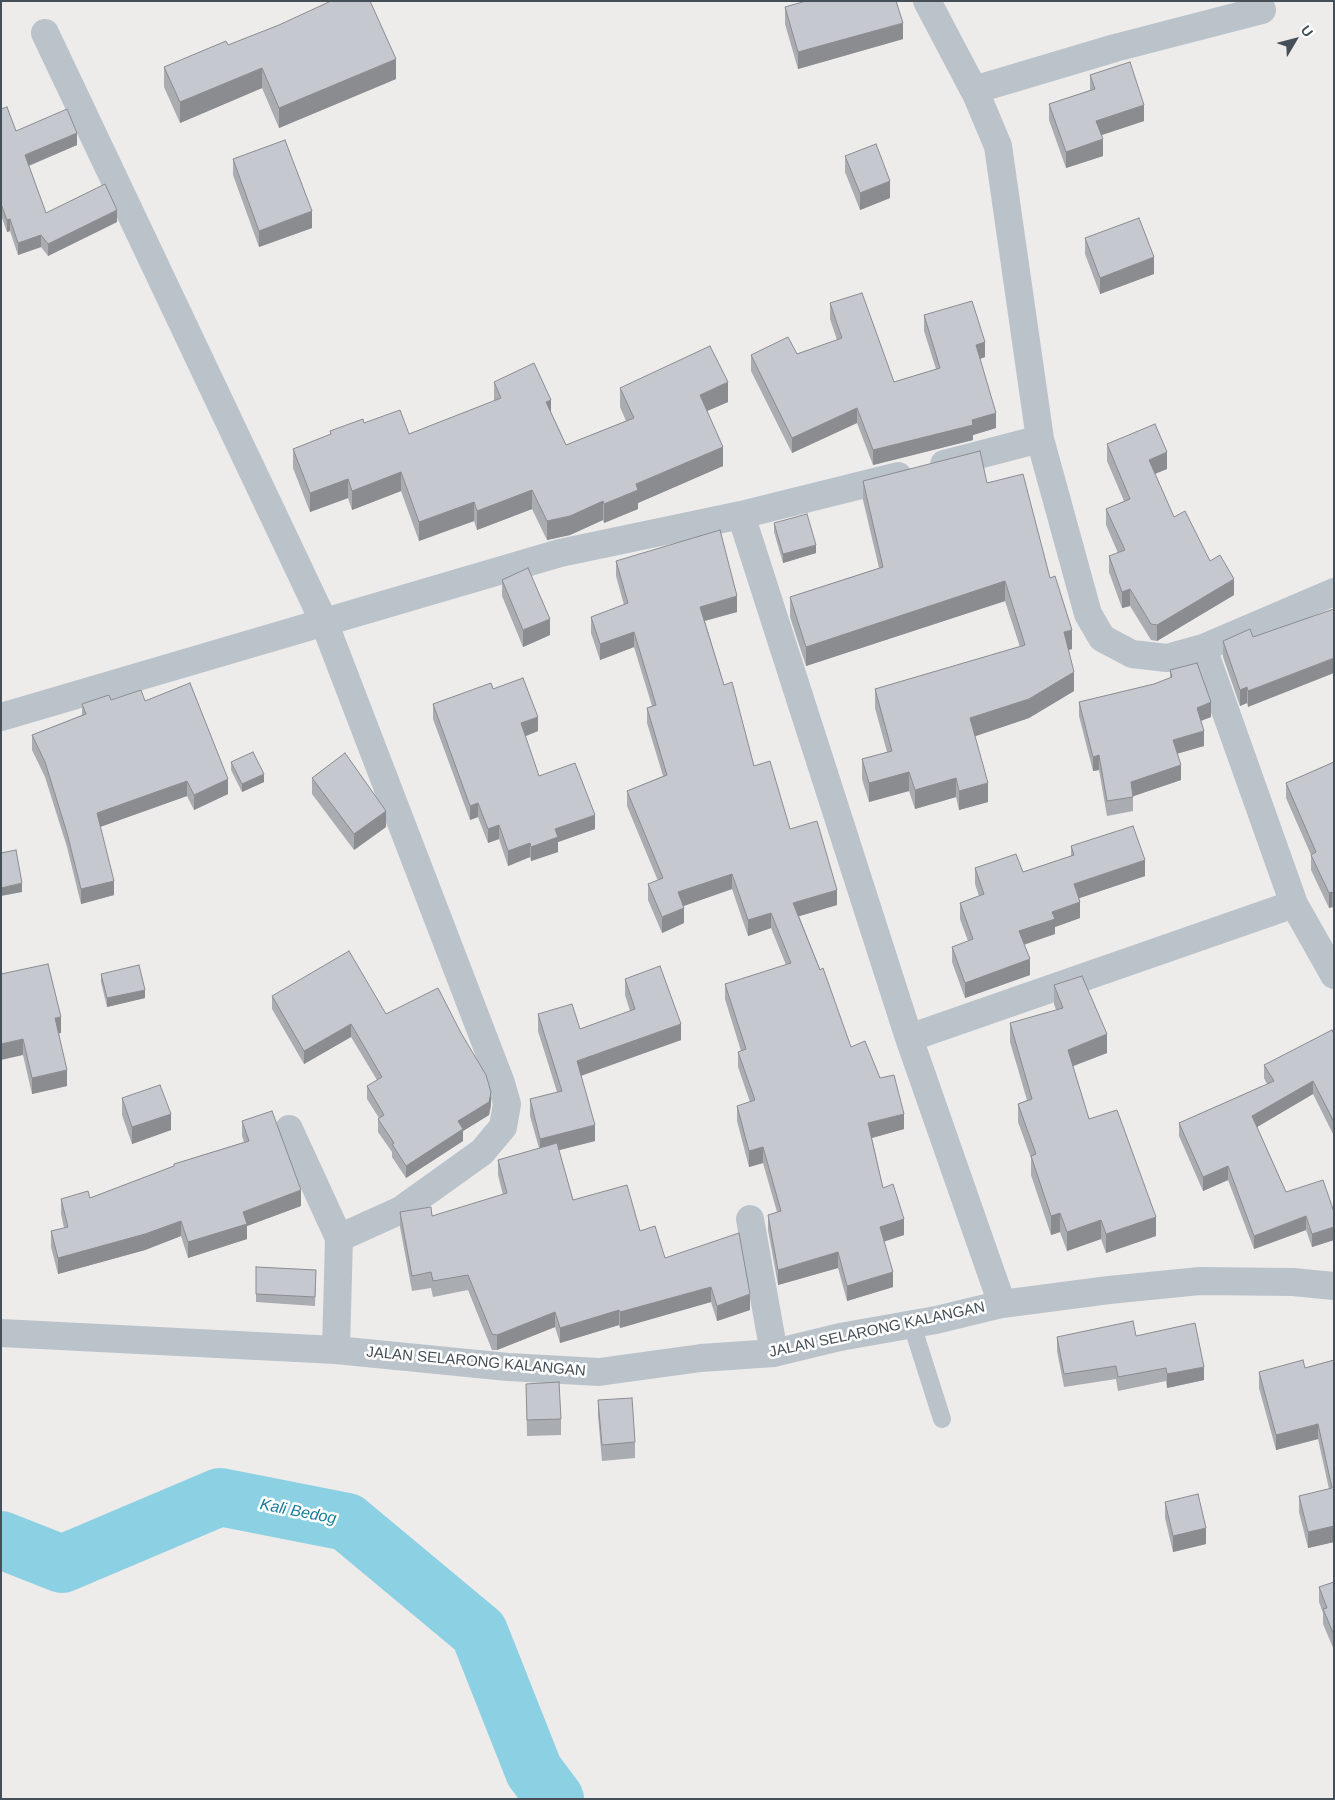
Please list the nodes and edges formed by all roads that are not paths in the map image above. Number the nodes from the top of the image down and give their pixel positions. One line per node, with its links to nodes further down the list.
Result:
1 (927, 1): 4 (street)
2 (1262, 10): 4 (street)
3 (46, 33): 8 (street)
4 (974, 90): 5 (street)
5 (1040, 439): 6 (street); 9 (street)
6 (741, 516): 8 (street); 13 (street)
7 (1334, 592): 9 (street)
8 (324, 622): 10 (street); 16 (street)
9 (1203, 648): 11 (street)
10 (1, 717)
11 (1294, 904): 12 (street); 13 (street)
12 (1334, 974)
13 (909, 1038): 18 (street)
14 (289, 1129): 16 (street)
15 (750, 1219): 22 (street)
16 (339, 1238): 21 (street)
17 (1334, 1286): 18 (street, JALAN SELARONG KALANGAN)
18 (1002, 1304): 19 (street, JALAN SELARONG KALANGAN)
19 (912, 1325): 22 (street, JALAN SELARONG KALANGAN); 23 (lane)
20 (1, 1333): 21 (street, JALAN SELARONG KALANGAN)
21 (336, 1350): 22 (street, JALAN SELARONG KALANGAN)
22 (774, 1353)
23 (942, 1419)

